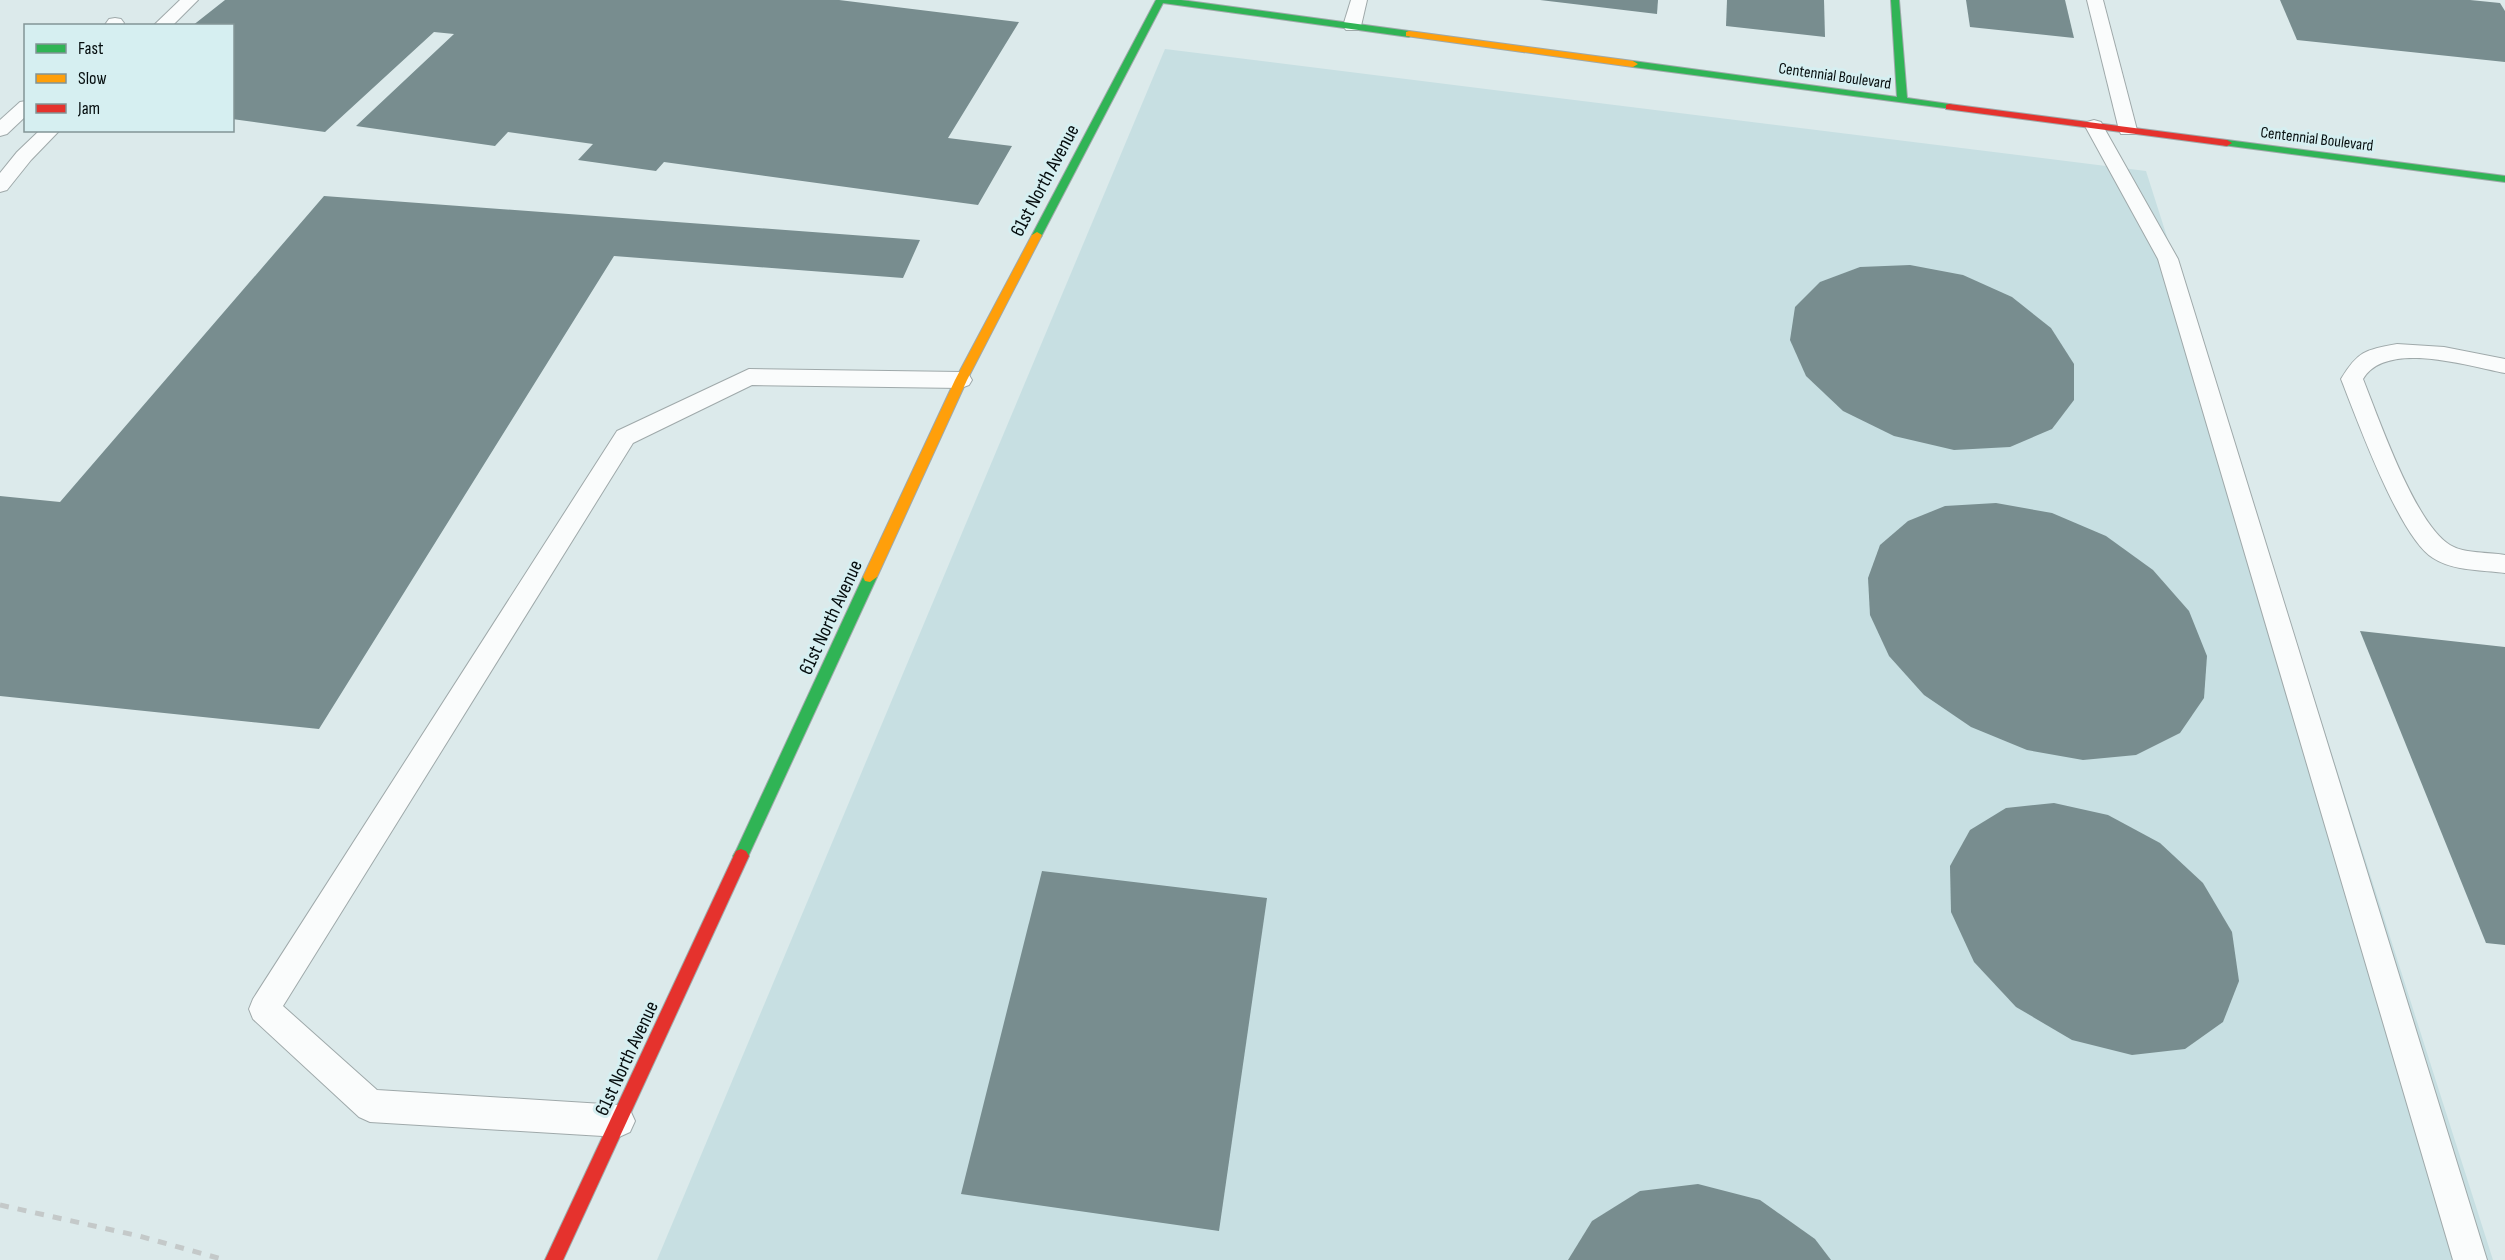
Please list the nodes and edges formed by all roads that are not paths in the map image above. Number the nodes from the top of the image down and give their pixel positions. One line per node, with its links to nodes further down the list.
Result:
1 (190, 0): 7 (lane)
2 (1161, 0): 6 (street, Centennial Boulevard); 18 (street, 61st North Avenue)
3 (1359, 0): 8 (lane)
4 (1894, 0): 9 (street)
5 (2095, 0): 13 (lane)
6 (1206, 3): 8 (street, Centennial Boulevard)
7 (163, 24)
8 (1352, 26): 9 (street, Centennial Boulevard)
9 (1902, 101): 11 (street, Centennial Boulevard)
10 (24, 108): 12 (lane)
11 (2094, 126): 13 (street, Centennial Boulevard); 22 (lane)
12 (0, 130)
13 (2128, 130): 15 (street, Centennial Boulevard)
14 (49, 132): 16 (lane)
15 (2505, 179)
16 (0, 186)
17 (2505, 366): 19 (lane)
18 (961, 380): 20 (street, 61st North Avenue); 20 (lane)
19 (2505, 564)
20 (619, 1120): 21 (street, 61st North Avenue)
21 (554, 1260)
22 (2470, 1260)

